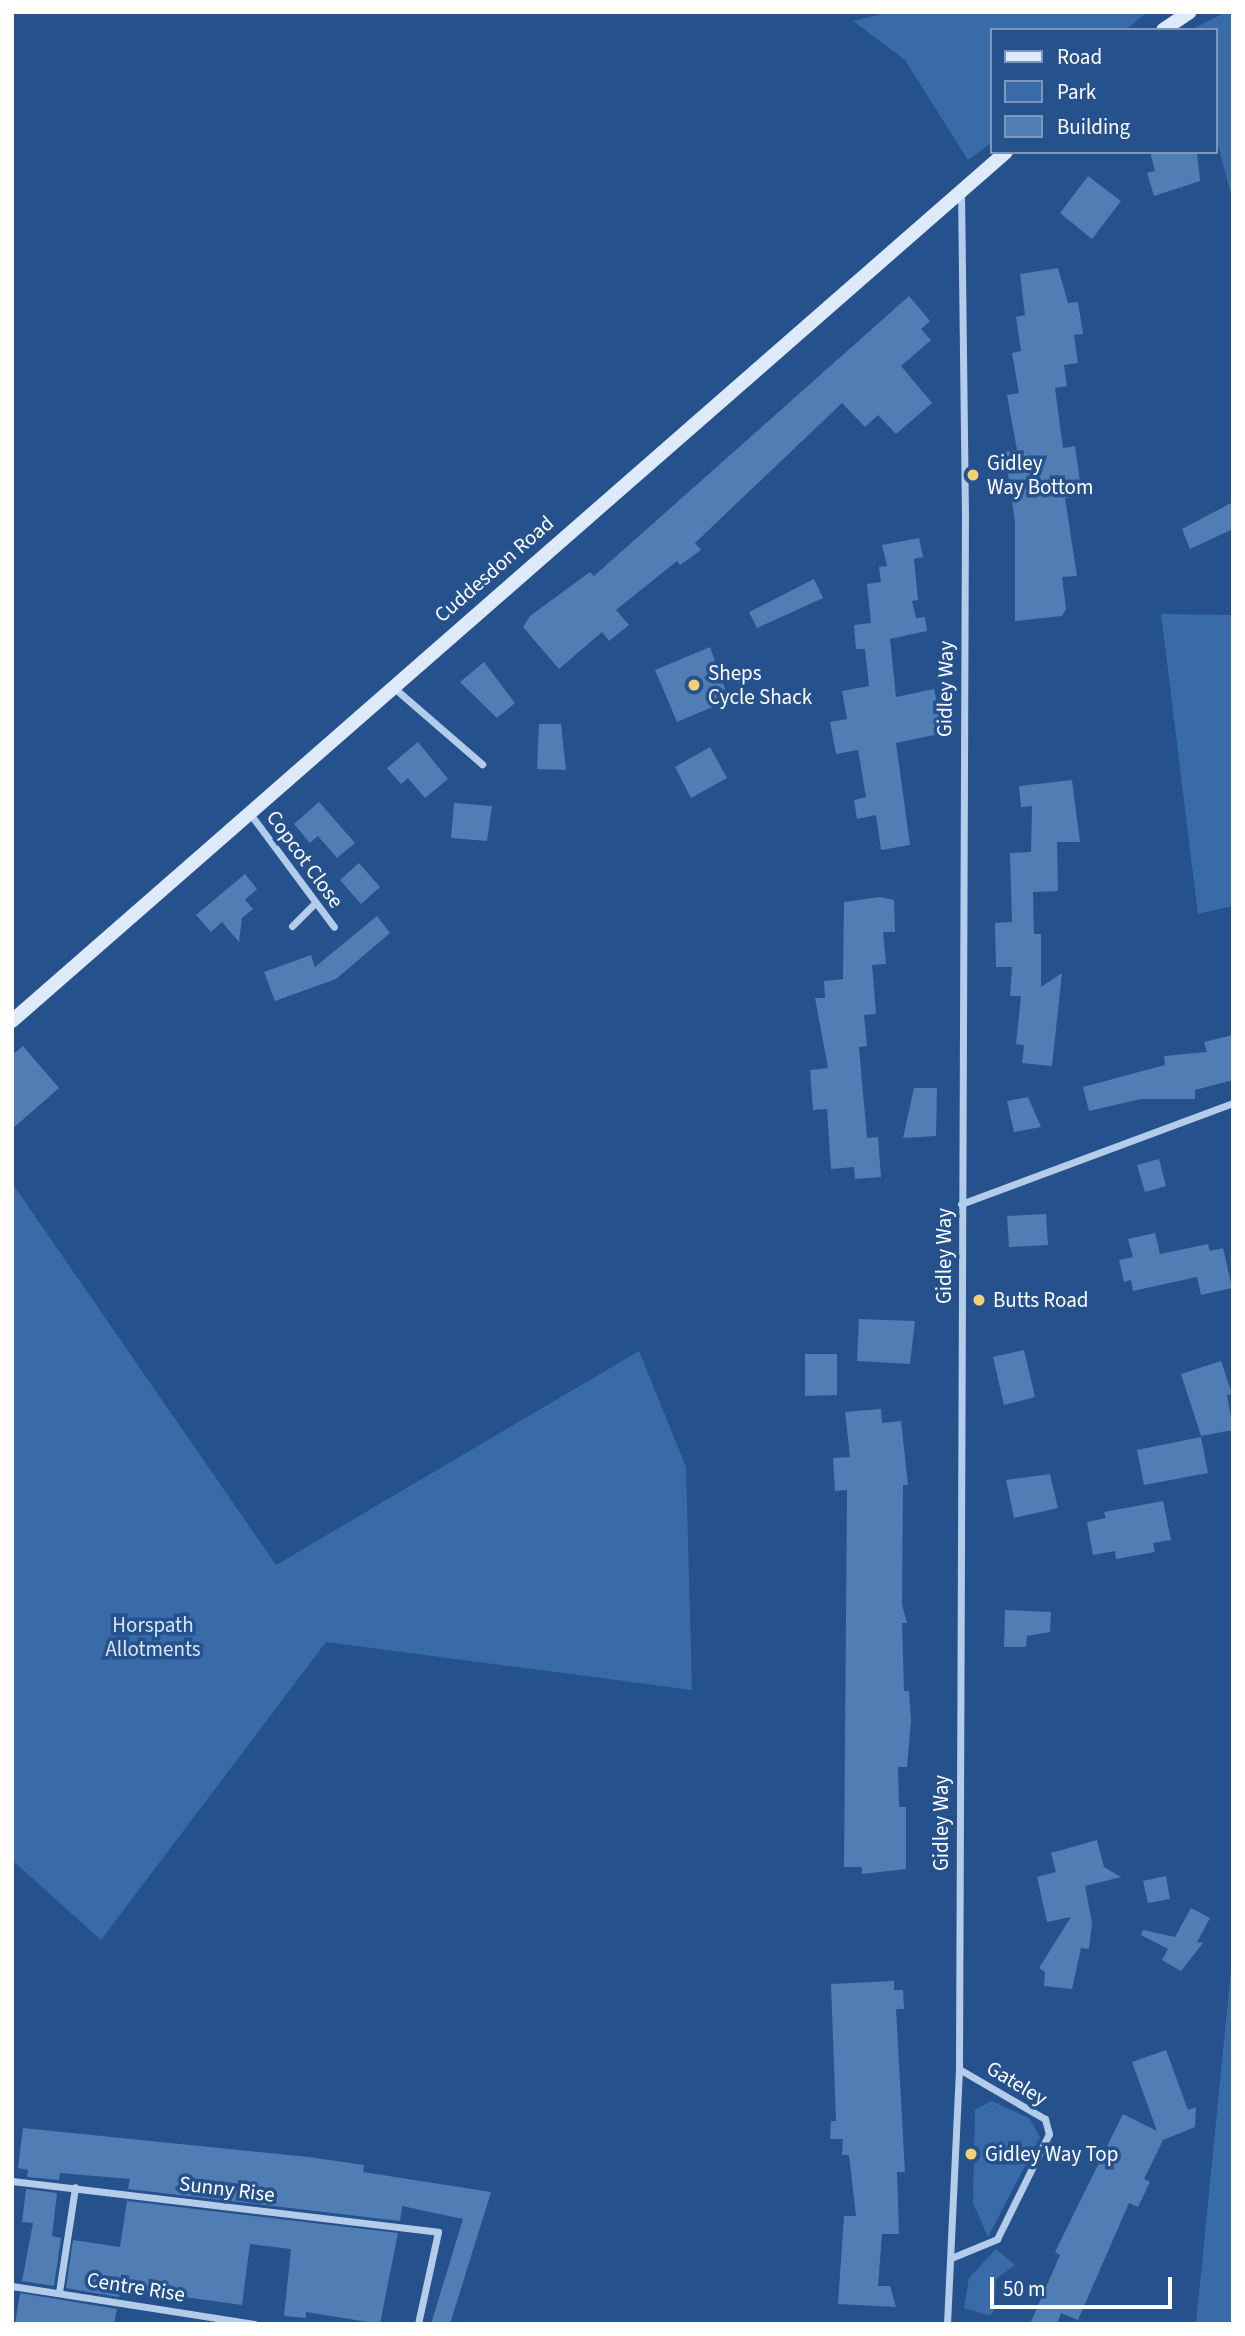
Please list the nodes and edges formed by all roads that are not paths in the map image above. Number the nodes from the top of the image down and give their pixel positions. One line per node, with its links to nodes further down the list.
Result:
1 (1190, 12): 2 (street)
2 (1166, 28)
3 (1004, 154): 4 (street, Cuddesdon Road)
4 (961, 188): 5 (street, Cuddesdon Road); 13 (street, Gidley Way)
5 (392, 686): 6 (street); 7 (street, Cuddesdon Road)
6 (482, 764)
7 (248, 811): 8 (street, Copcot Close); 11 (street, Cuddesdon Road)
8 (313, 905): 9 (street); 10 (street, Copcot Close)
9 (292, 926)
10 (334, 927)
11 (12, 1021)
12 (1233, 1103): 13 (street)
13 (961, 1204): 14 (street, Gidley Way)
14 (959, 2070): 17 (street, Gidley Way); 17 (street, Gateley)
15 (12, 2181): 16 (street, Sunny Rise)
16 (75, 2187): 19 (street); 21 (street, Sunny Rise)
17 (951, 2258): 22 (street, Gidley Way)
18 (12, 2286): 19 (street, Centre Rise)
19 (59, 2292): 20 (street, Centre Rise)
20 (254, 2324)
21 (418, 2324)
22 (947, 2324)

